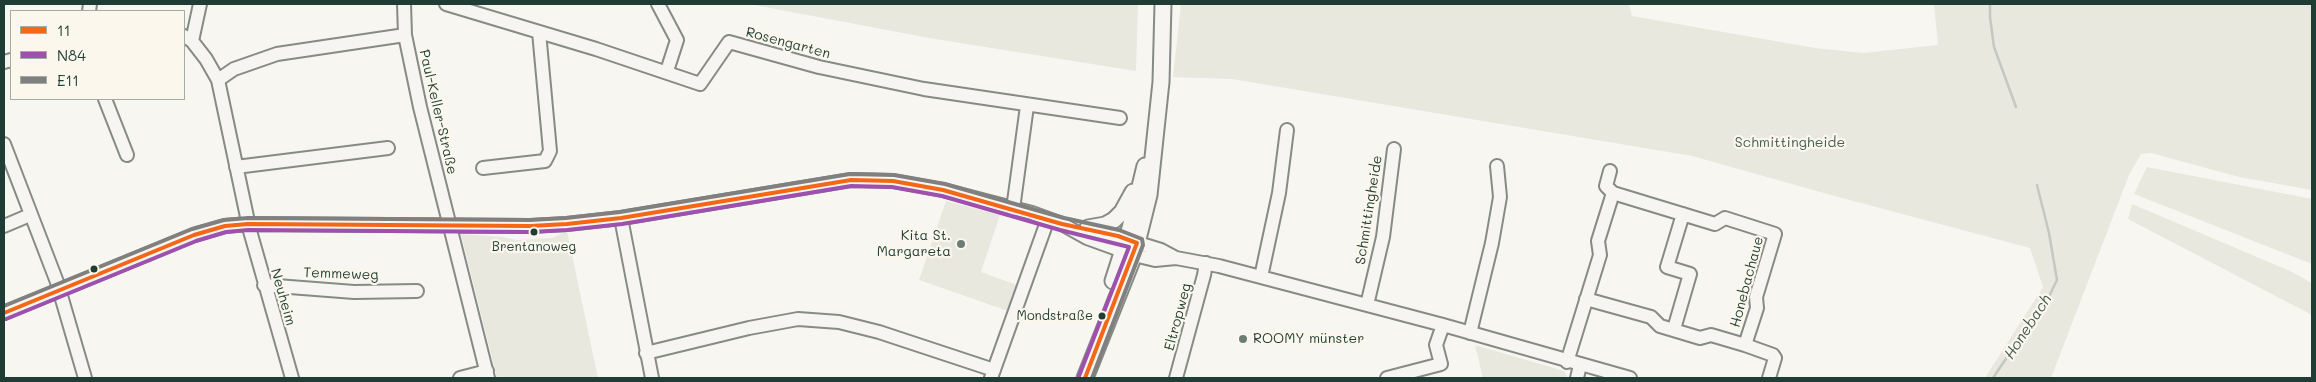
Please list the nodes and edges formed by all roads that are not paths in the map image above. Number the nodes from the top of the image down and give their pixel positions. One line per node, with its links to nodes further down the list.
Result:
1 (200, 4): 8 (street)
2 (404, 4): 7 (street, Paul-Keller-Straße)
3 (446, 4): 6 (street, Rosengarten)
4 (658, 4): 9 (street)
5 (1163, 4): 15 (main road)
6 (539, 32): 9 (street, Rosengarten); 22 (street)
7 (405, 35): 10 (street); 35 (street, Paul-Keller-Straße)
8 (188, 39): 10 (street, Neuheim)
9 (667, 71): 12 (street, Rosengarten)
10 (218, 80): 21 (street, Neuheim)
11 (104, 100): 19 (street)
12 (1027, 106): 13 (street, Rosengarten); 27 (street)
13 (1120, 118)
14 (1287, 130): 39 (street)
15 (1156, 137): 25 (main road); 37 (main road)
16 (4, 144): 24 (street)
17 (388, 148): 21 (street)
18 (1394, 149): 44 (street, Schmittingheide)
19 (127, 155)
20 (1497, 166): 48 (street)
21 (236, 167): 32 (street, Neuheim)
22 (484, 168)
23 (1610, 171): 26 (street)
24 (9, 172): 29 (street)
25 (1142, 173): 36 (main road); 37 (main road)
26 (1612, 193): 28 (street, Honebachaue); 43 (street)
27 (1013, 208): 30 (street); 31 (street)
28 (1683, 214): 47 (street); 49 (street, Honebachaue)
29 (30, 215): 34 (street); 41 (street)
30 (621, 218): 35 (street); 50 (street)
31 (1048, 218): 33 (street); 53 (street)
32 (248, 224): 35 (street); 40 (street, Neuheim); 41 (street)
33 (1062, 224): 36 (street); 37 (street)
34 (4, 226)
35 (450, 226): 54 (street, Paul-Keller-Straße)
36 (1088, 228): 37 (street)
37 (1130, 247): 38 (street); 59 (main road)
38 (1206, 263): 39 (street); 60 (street, Eltropweg)
39 (1261, 277): 44 (street)
40 (264, 285): 42 (street, Temmeweg); 56 (street, Neuheim)
41 (60, 290): 45 (street); 55 (street)
42 (417, 291)
43 (1586, 299): 47 (street, Honebachaue); 51 (street)
44 (1367, 305): 46 (street)
45 (4, 313)
46 (1443, 325): 48 (street); 61 (street)
47 (1674, 329): 49 (street, Honebachaue)
48 (1470, 333): 51 (street)
49 (1745, 345): 64 (street, Honebachaue)
50 (646, 353): 53 (street); 58 (street)
51 (1567, 362): 52 (street)
52 (1580, 365): 62 (street); 63 (street)
53 (992, 374)
54 (488, 375): 57 (street)
55 (85, 378)
56 (292, 378)
57 (460, 378)
58 (652, 378)
59 (1083, 378)
60 (1176, 378)
61 (1387, 378)
62 (1577, 378)
63 (1630, 378)
64 (1769, 378)

